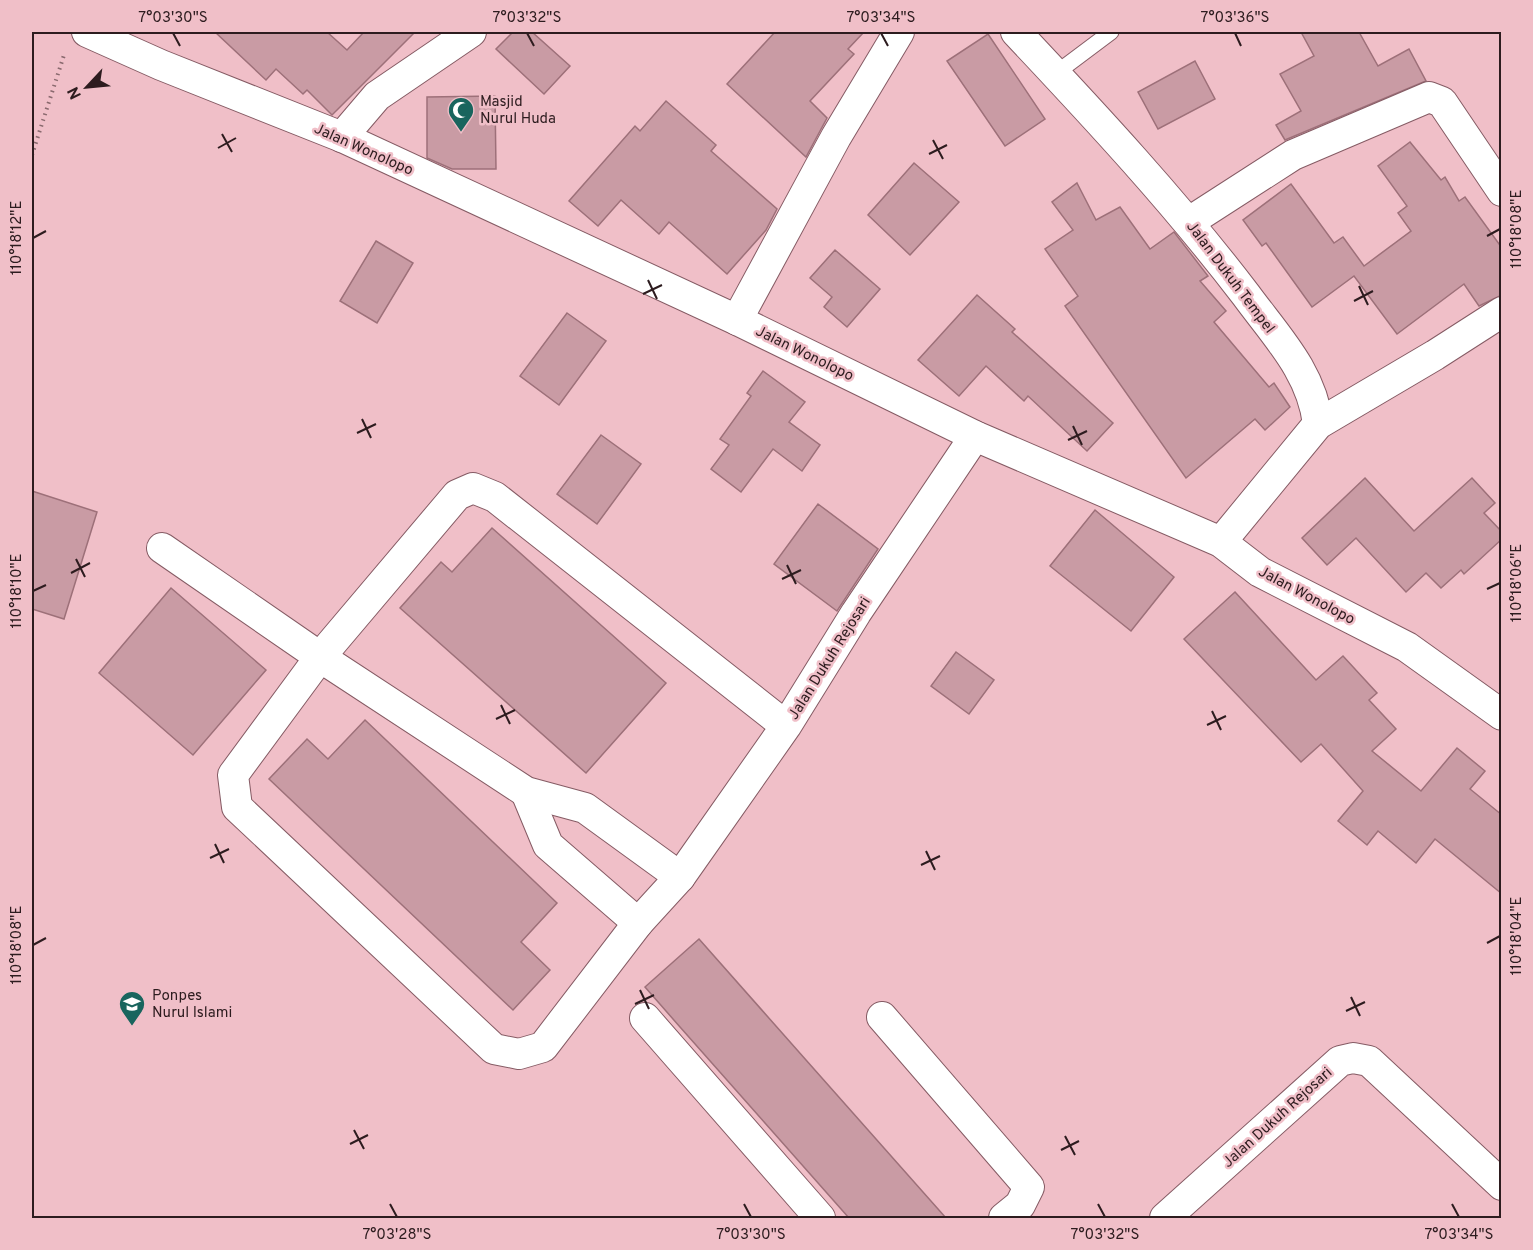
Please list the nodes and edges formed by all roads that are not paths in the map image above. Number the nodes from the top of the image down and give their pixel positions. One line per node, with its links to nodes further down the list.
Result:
1 (471, 32): 8 (street)
2 (899, 32): 12 (street)
3 (1016, 32): 7 (street, Jalan Dukuh Tempel)
4 (1111, 32): 7 (lane)
5 (129, 40): 6 (street, Jalan Wonolopo); 8 (street, Jalan Wonolopo)
6 (76, 41)
7 (1055, 74): 10 (street, Jalan Dukuh Tempel)
8 (342, 137): 12 (street, Jalan Wonolopo)
9 (1502, 191): 10 (street)
10 (1189, 222): 13 (street, Jalan Dukuh Tempel)
11 (1502, 312): 13 (street)
12 (737, 320): 14 (street, Jalan Wonolopo)
13 (1318, 423): 15 (street)
14 (975, 436): 15 (street, Jalan Wonolopo); 19 (street, Jalan Dukuh Rejosari)
15 (1221, 542): 18 (street, Jalan Wonolopo)
16 (162, 548): 17 (street)
17 (320, 657): 19 (street, Jalan Dukuh Rejosari); 20 (street); 22 (street, Jalan Dukuh Rejosari)
18 (1502, 715)
19 (786, 726): 21 (street, Jalan Dukuh Rejosari)
20 (526, 792): 21 (street); 22 (street)
21 (680, 877): 22 (street, Jalan Dukuh Rejosari)
22 (638, 923)
23 (882, 1017): 27 (street)
24 (645, 1018): 26 (street)
25 (1502, 1185): 28 (street, Jalan Dukuh Rejosari)
26 (820, 1218)
27 (1004, 1218)
28 (1165, 1218)

